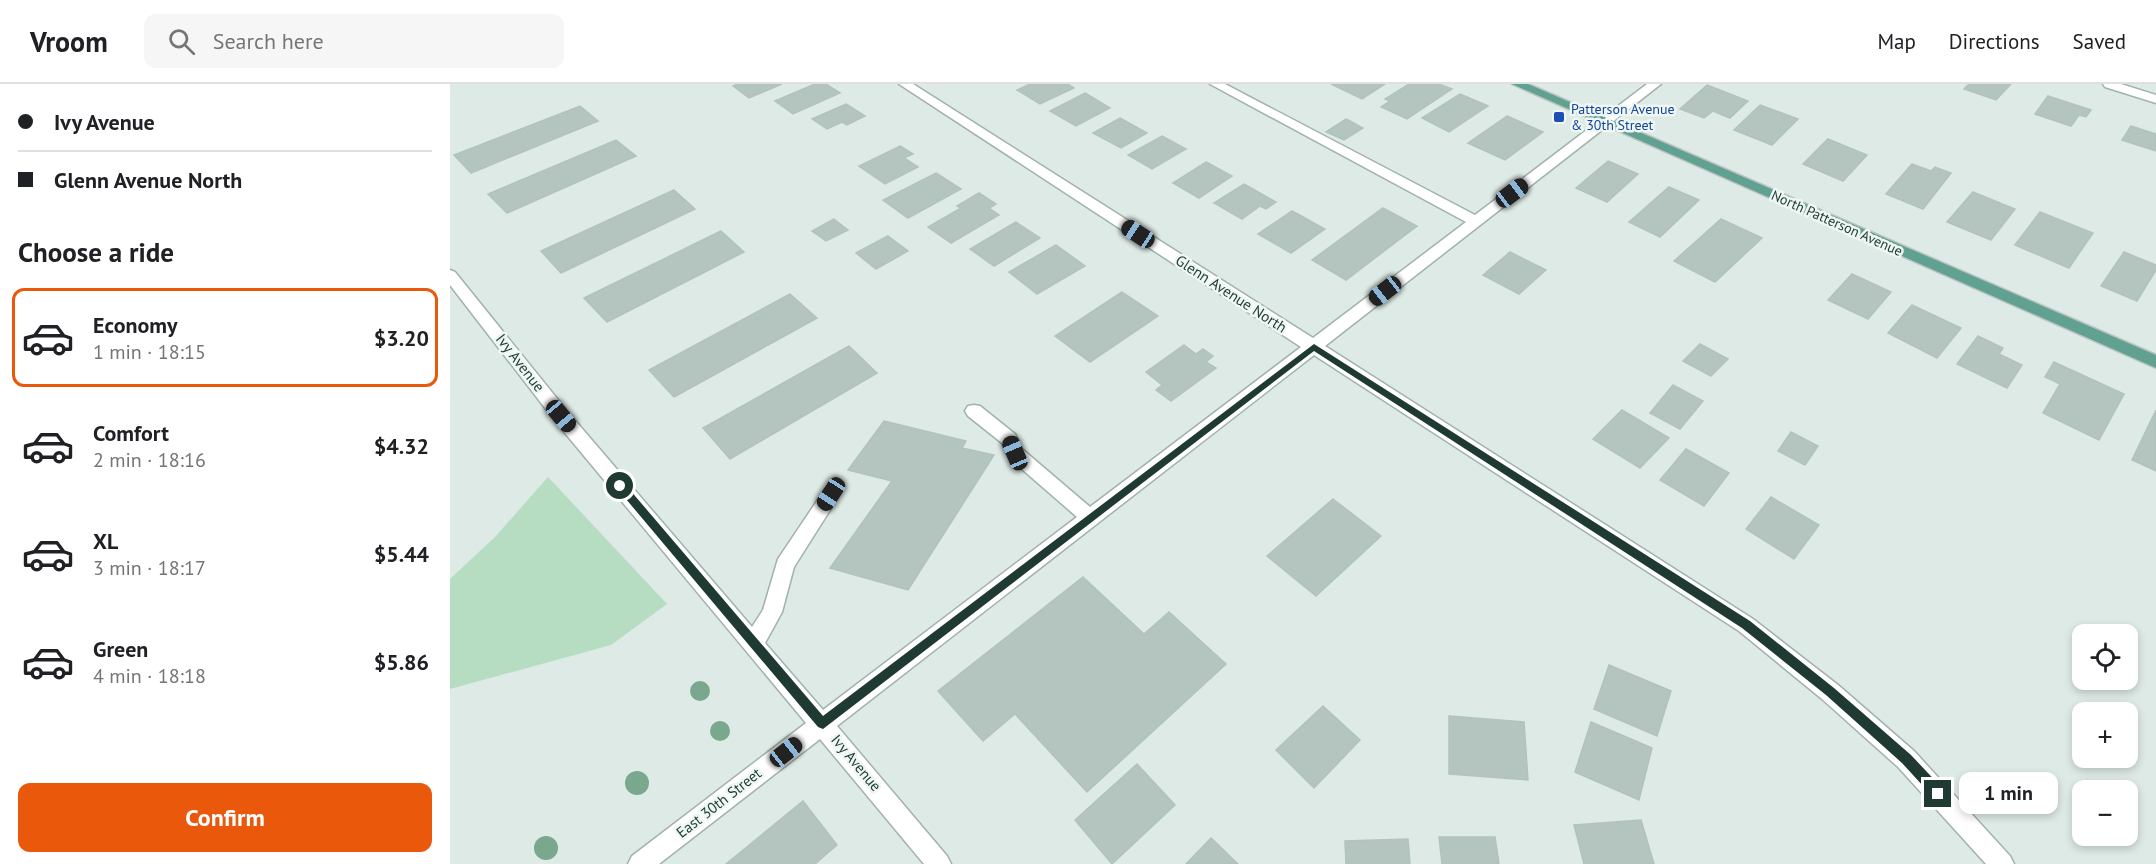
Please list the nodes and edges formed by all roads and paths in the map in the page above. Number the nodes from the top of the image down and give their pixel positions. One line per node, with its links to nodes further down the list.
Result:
1 (905, 84): 10 (street, Glenn Avenue North)
2 (1216, 84): 8 (street)
3 (1518, 84): 7 (main road, North Patterson Avenue)
4 (1655, 84): 7 (street, East 30th Street)
5 (2109, 84): 6 (street)
6 (2156, 99)
7 (1606, 122): 8 (street, East 30th Street); 11 (main road, North Patterson Avenue)
8 (1475, 221): 10 (street, East 30th Street)
9 (450, 274): 15 (street, Ivy Avenue)
10 (1314, 347): 14 (street, East 30th Street); 19 (street, Glenn Avenue North)
11 (2156, 362)
12 (974, 411): 14 (street)
13 (831, 494): 15 (street)
14 (1090, 518): 16 (street, East 30th Street)
15 (754, 643): 16 (street, Ivy Avenue)
16 (823, 723): 17 (street, East 30th Street); 18 (street, Ivy Avenue)
17 (640, 864)
18 (939, 864)
19 (2002, 864)

